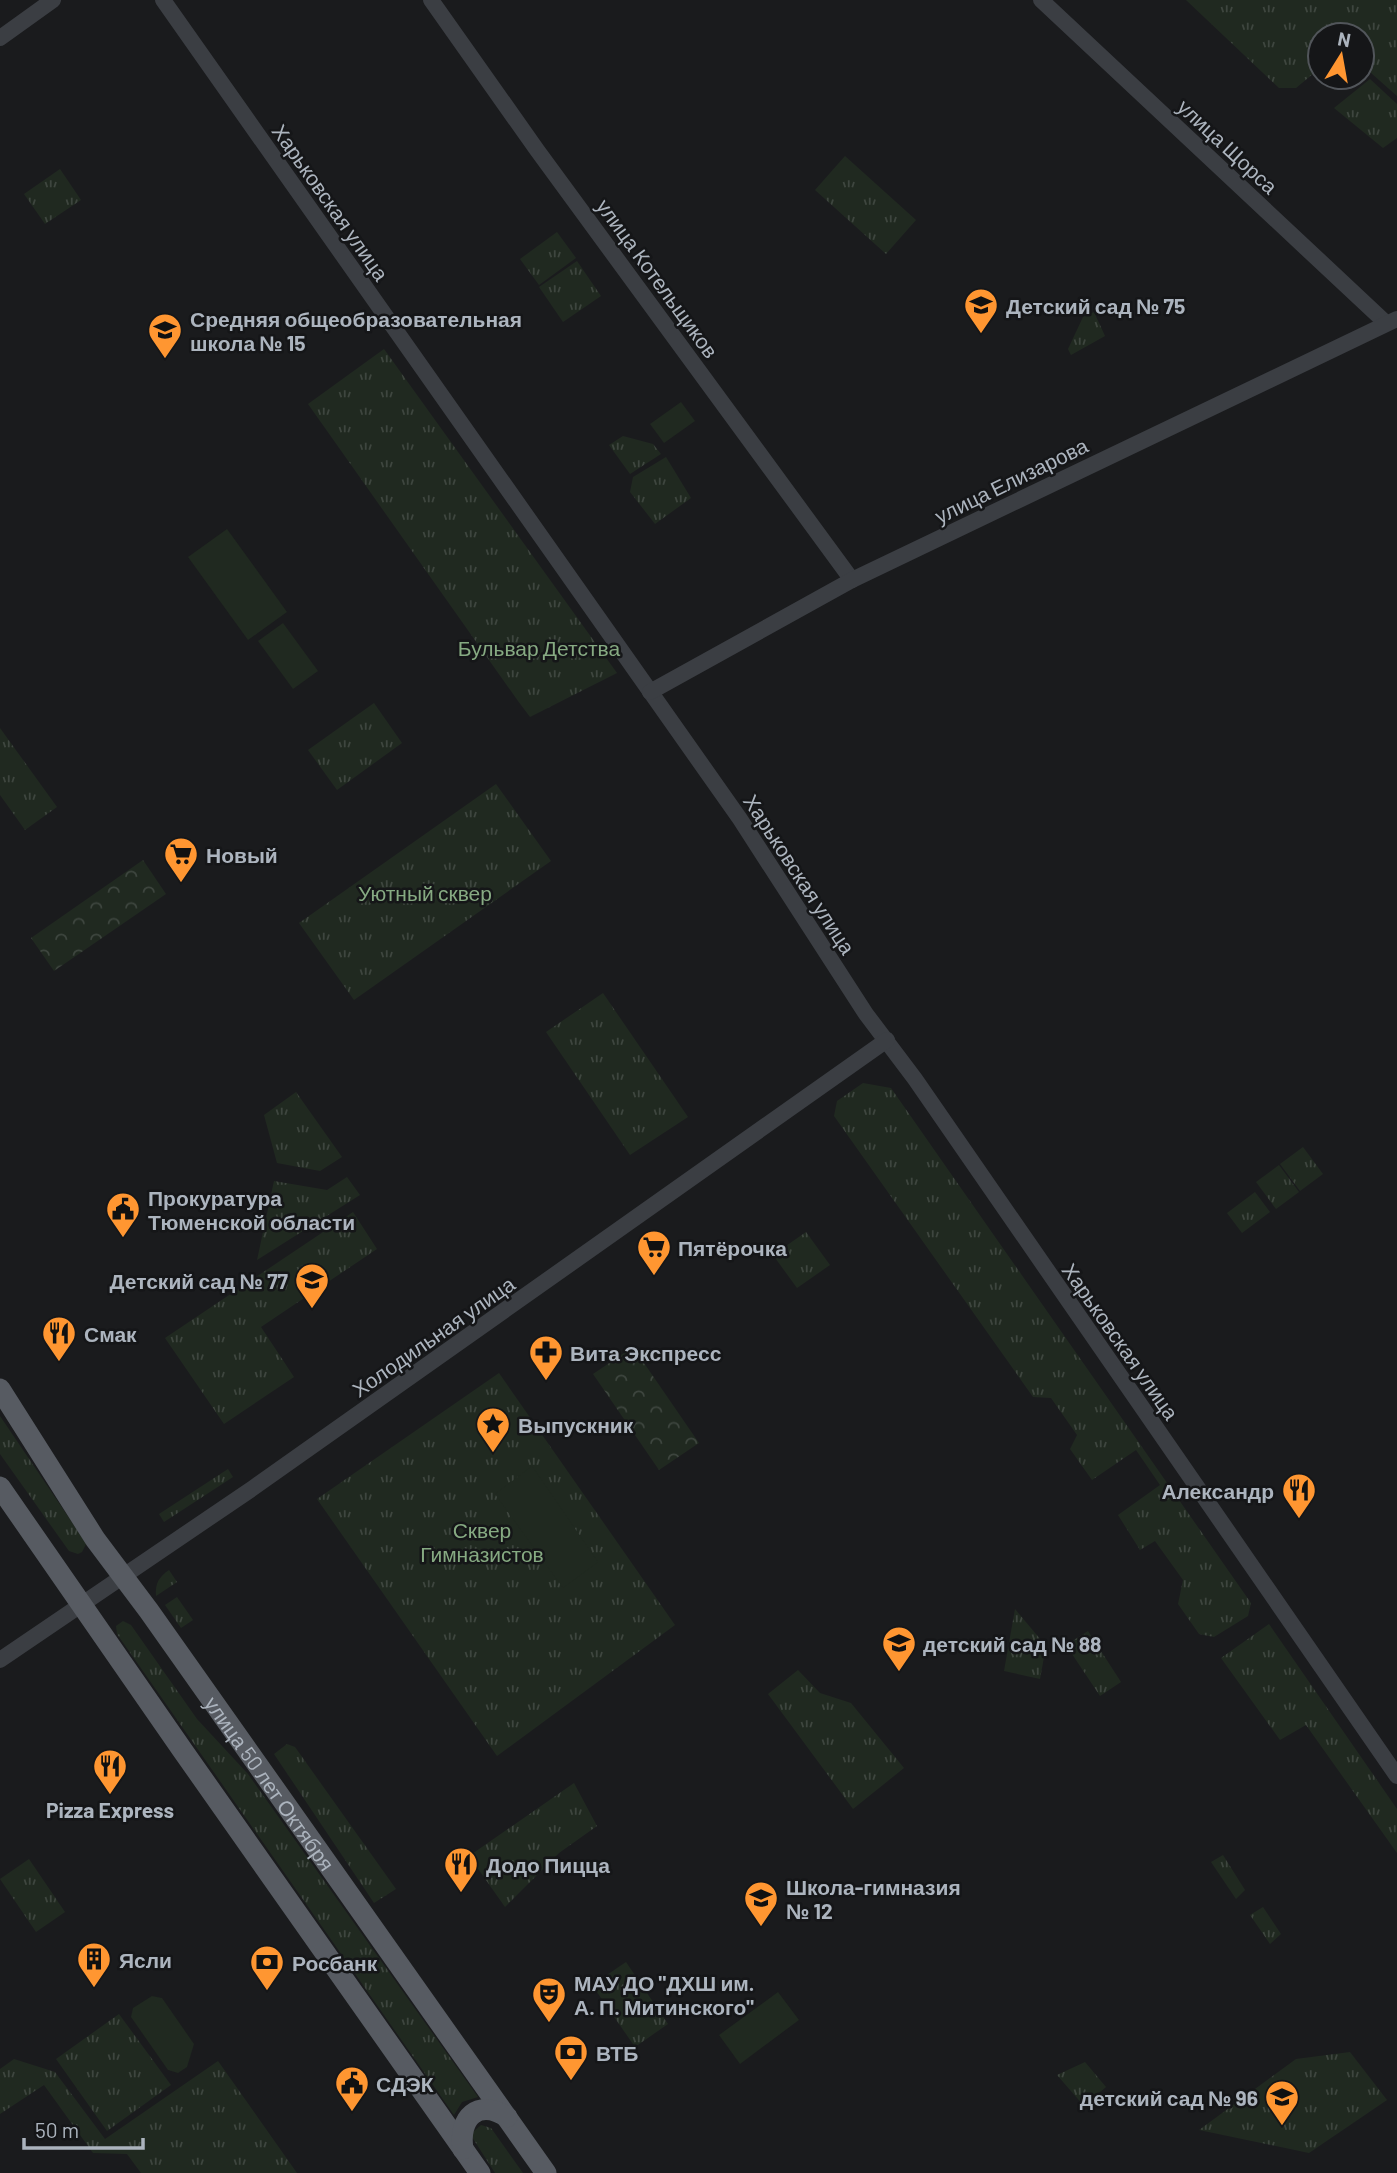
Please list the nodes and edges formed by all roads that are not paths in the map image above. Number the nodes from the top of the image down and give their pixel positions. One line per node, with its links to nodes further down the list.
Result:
1 (53, 0): 5 (street)
2 (163, 0): 8 (street, Харьковская улица)
3 (430, 0): 7 (street, улица Котельщиков)
4 (1041, 0): 6 (street, улица Щорса)
5 (0, 38)
6 (1391, 321): 7 (street, улица Елизарова)
7 (852, 580): 8 (street, улица Елизарова)
8 (650, 692): 9 (street, Харьковская улица)
9 (887, 1040): 12 (street, Холодильная улица); 15 (street, Харьковская улица)
10 (0, 1390): 12 (main road, улица 50 лет Октября)
11 (0, 1486): 13 (main road)
12 (122, 1576): 13 (street, Холодильная улица); 16 (main road, улица 50 лет Октября)
13 (81, 1604): 14 (street, Холодильная улица); 17 (main road)
14 (0, 1660)
15 (1397, 1776)
16 (507, 2117): 17 (main road); 19 (main road, улица 50 лет Октября)
17 (463, 2149): 18 (main road)
18 (480, 2173)
19 (547, 2173)

